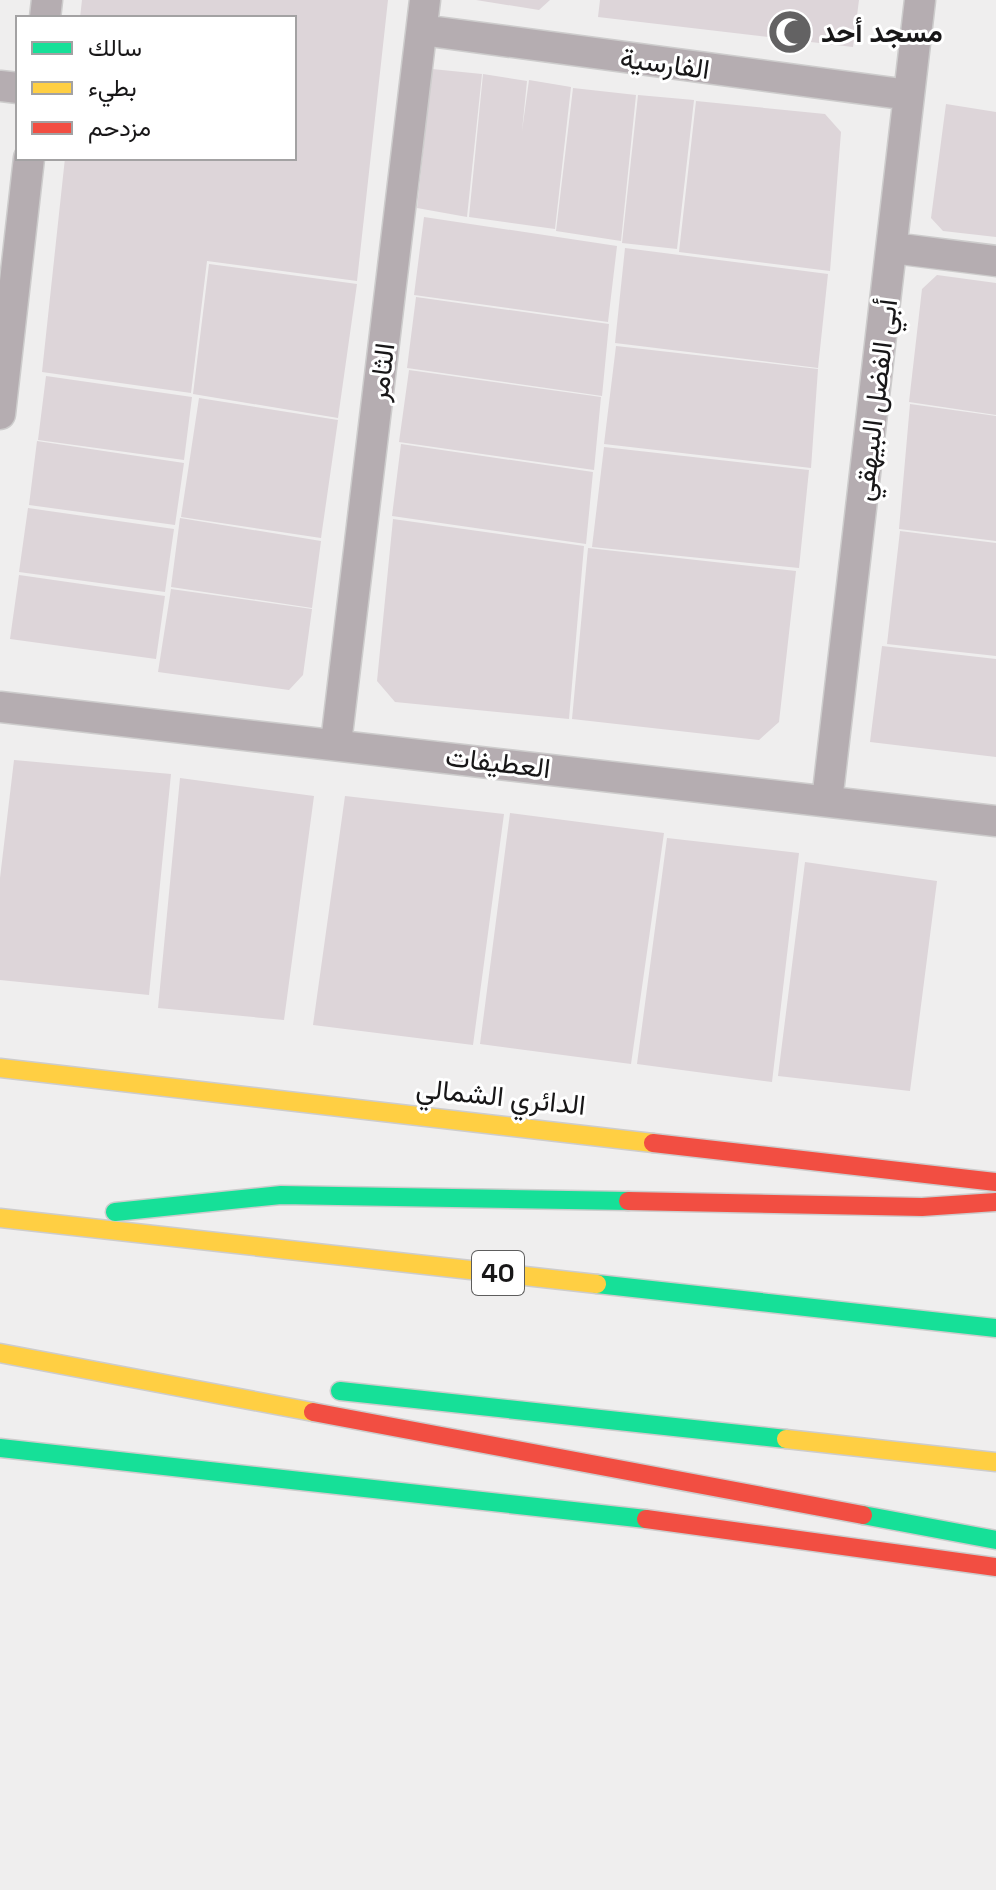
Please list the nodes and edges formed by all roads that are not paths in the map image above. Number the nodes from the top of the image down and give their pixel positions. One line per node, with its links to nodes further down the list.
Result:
1 (425, 0): 3 (street, الثامر)
2 (920, 0): 4 (street, أبي الفضل البيهقي)
3 (422, 30): 4 (street, الفارسية); 10 (street, الثامر)
4 (909, 95): 6 (street, أبي الفضل البيهقي)
5 (29, 160): 8 (street)
6 (893, 248): 7 (street); 11 (street, أبي الفضل البيهقي)
7 (996, 261)
8 (0, 414)
9 (0, 707): 10 (street, العطيفات)
10 (336, 743): 11 (street, العطيفات)
11 (827, 801): 12 (street, العطيفات)
12 (996, 821)
13 (0, 1068): 14 (main road, الدائري الشمالي)
14 (996, 1182)
15 (996, 1202): 17 (main road)
16 (0, 1218): 17 (main road, 40)
17 (25, 1221): 18 (main road, 40)
18 (996, 1328)
19 (0, 1353): 20 (main road); 24 (main road)
20 (253, 1381)
21 (316, 1388): 23 (main road)
22 (0, 1448): 25 (main road)
23 (996, 1462)
24 (996, 1540)
25 (996, 1567)

